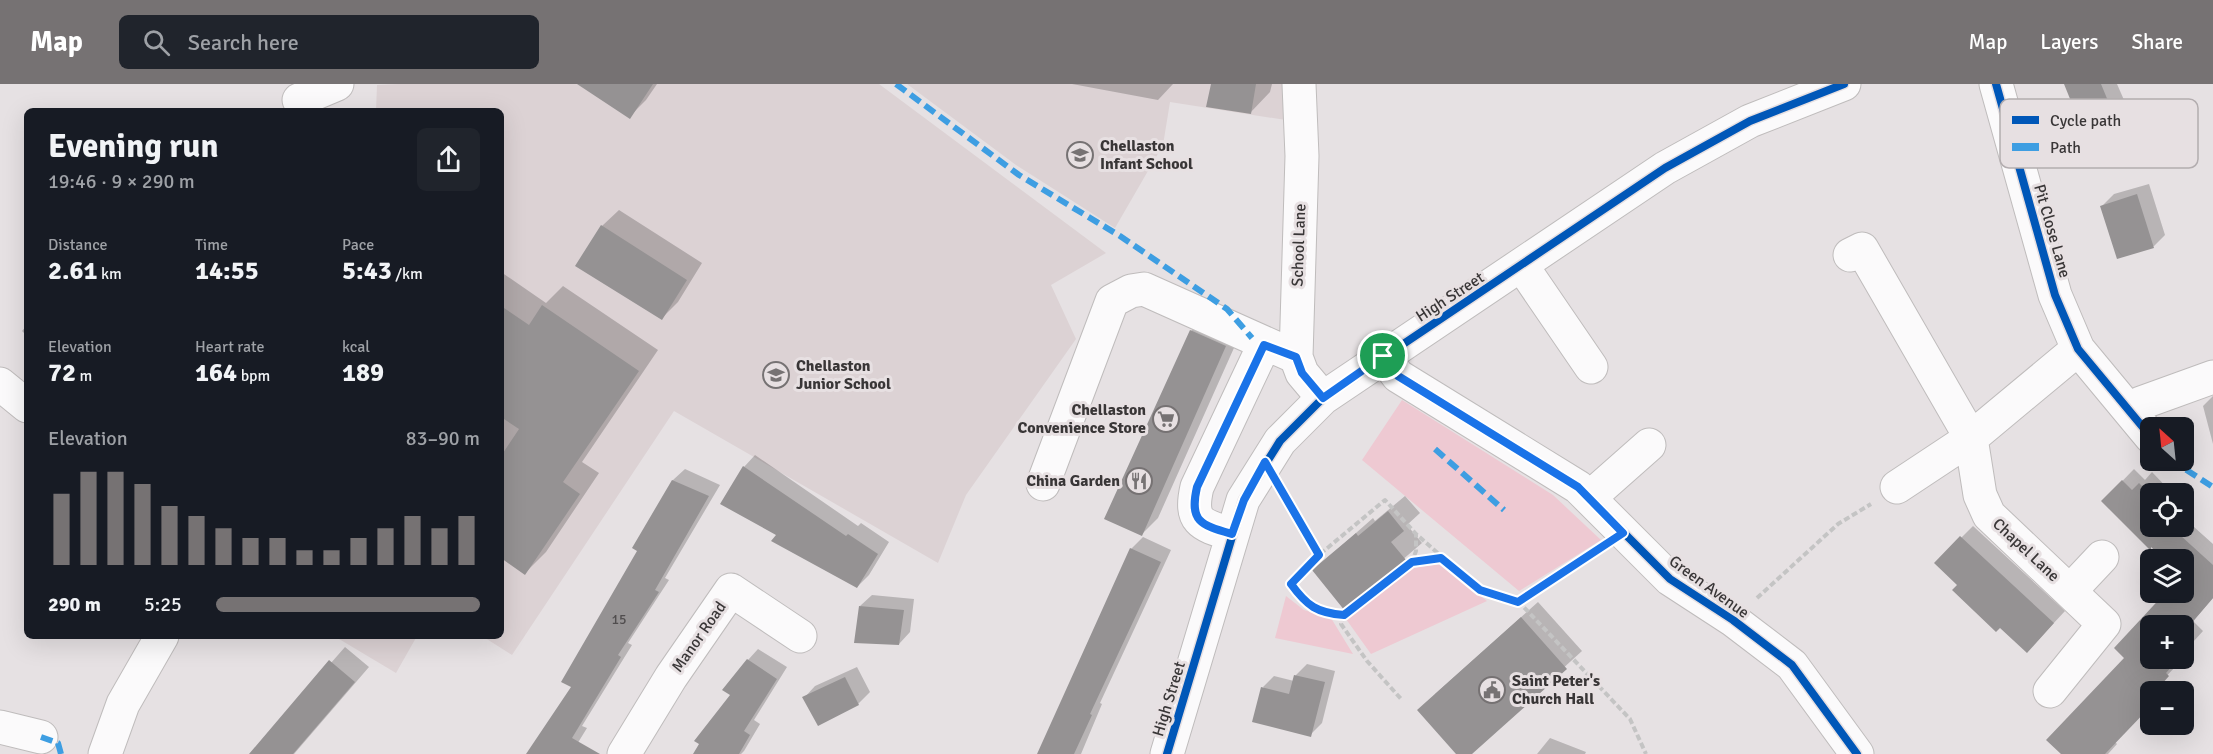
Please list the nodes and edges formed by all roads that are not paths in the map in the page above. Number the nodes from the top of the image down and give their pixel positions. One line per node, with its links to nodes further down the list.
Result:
1 (337, 84): 5 (street)
2 (1299, 84): 13 (street, School Lane)
3 (1844, 84): 9 (street, High Street)
4 (1996, 84): 6 (street, Pit Close Lane)
5 (298, 98)
6 (2000, 99)
7 (2019, 168): 11 (street, Pit Close Lane)
8 (1850, 255): 21 (street)
9 (1522, 266): 12 (street, High Street); 14 (street)
10 (1264, 345): 13 (street); 23 (street); 26 (street)
11 (2078, 349): 19 (street, Pit Close Lane); 21 (street)
12 (1383, 356): 17 (street, High Street); 25 (street, Green Avenue)
13 (1296, 357): 17 (street)
14 (1591, 367)
15 (2213, 377): 19 (street)
16 (0, 384): 18 (street)
17 (1323, 398): 26 (street, High Street)
18 (24, 404)
19 (2129, 410): 20 (street, Pit Close Lane)
20 (2140, 424)
21 (1971, 438): 24 (street); 28 (street, Chapel Lane)
22 (1649, 445): 25 (street)
23 (1043, 484)
24 (1897, 487)
25 (1589, 498): 37 (street, Green Avenue)
26 (1232, 534): 36 (street, High Street)
27 (2102, 557): 28 (street, Chapel Lane)
28 (2070, 591): 31 (street, Chapel Lane)
29 (800, 636): 35 (street, Manor Road)
30 (160, 639): 34 (street)
31 (2050, 691)
32 (0, 727): 33 (street)
33 (41, 738)
34 (105, 754)
35 (624, 754)
36 (1167, 754)
37 (1857, 754)

